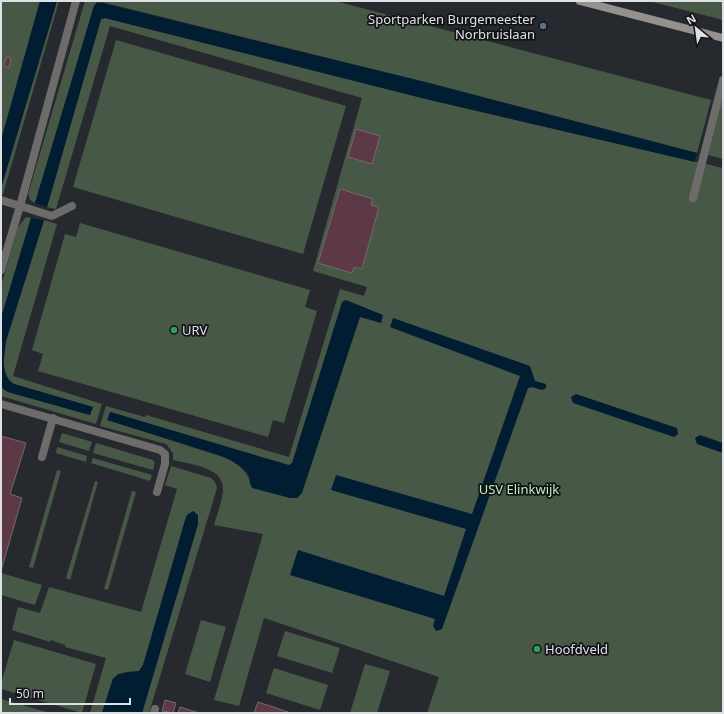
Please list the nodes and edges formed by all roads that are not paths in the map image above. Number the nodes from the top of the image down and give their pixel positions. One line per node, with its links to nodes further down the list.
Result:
1 (76, 1): 7 (lane)
2 (580, 1): 3 (main road)
3 (723, 38)
4 (723, 80): 5 (lane)
5 (692, 198)
6 (1, 200): 7 (lane)
7 (20, 206): 8 (lane); 9 (lane)
8 (72, 206)
9 (1, 270)
10 (1, 404): 11 (lane)
11 (53, 418): 12 (lane); 13 (lane)
12 (42, 457)
13 (157, 492)

